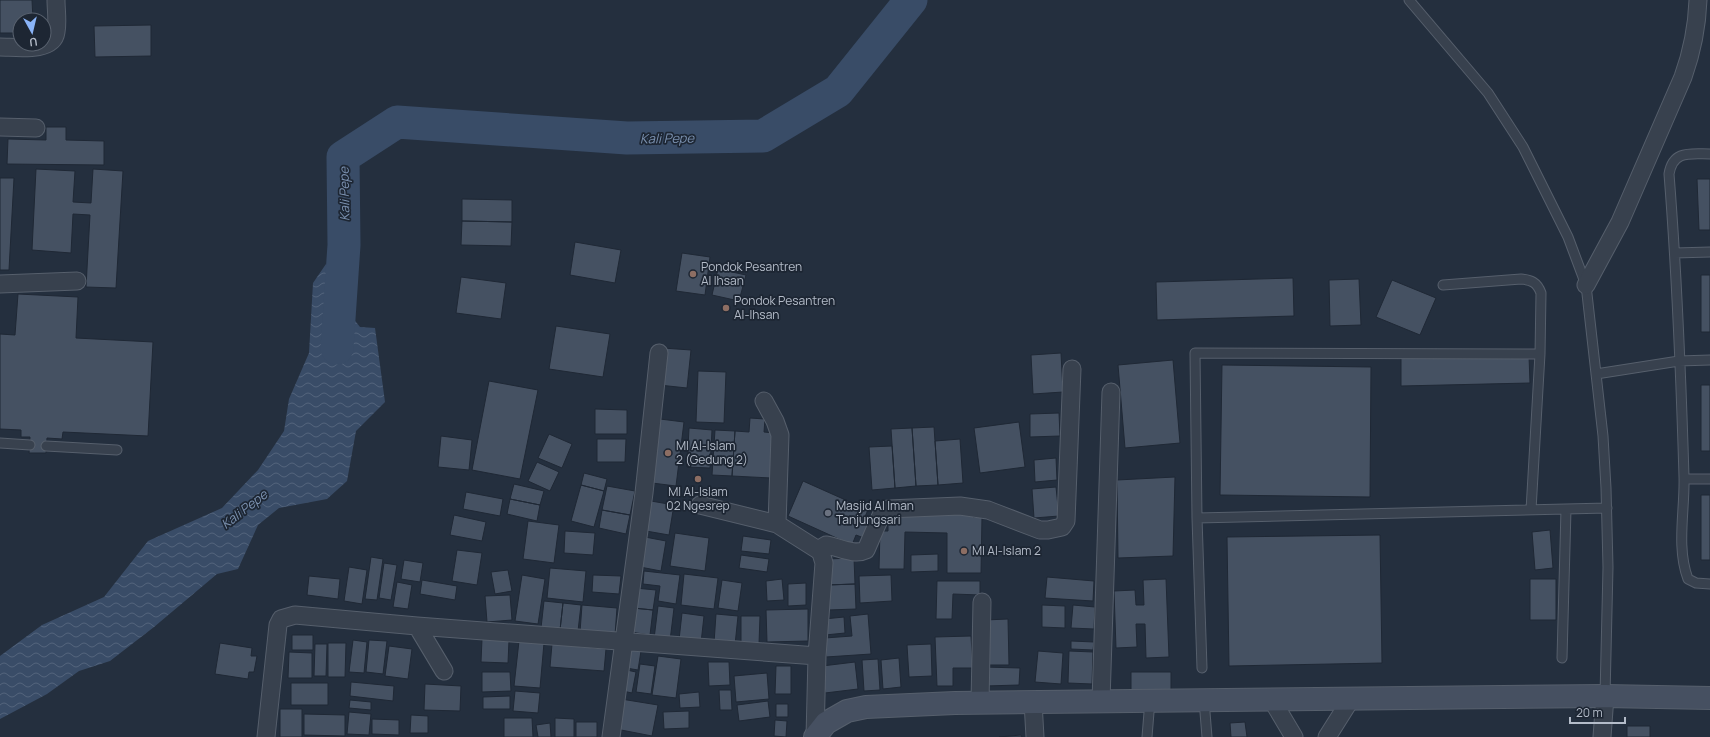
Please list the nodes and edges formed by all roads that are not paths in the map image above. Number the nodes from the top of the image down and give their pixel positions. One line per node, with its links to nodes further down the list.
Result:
1 (56, 0): 4 (street)
2 (1409, 0): 13 (lane)
3 (1698, 0): 13 (street)
4 (0, 47)
5 (0, 127): 6 (street)
6 (36, 128)
7 (1710, 154): 9 (lane)
8 (1710, 252): 9 (lane)
9 (1675, 253): 17 (lane)
10 (76, 281): 11 (street)
11 (0, 284)
12 (1443, 285): 15 (lane)
13 (1586, 285): 19 (lane)
14 (659, 353): 38 (street)
15 (1540, 354): 31 (lane); 32 (lane)
16 (1710, 360): 17 (lane)
17 (1679, 361): 19 (lane); 26 (lane)
18 (1072, 369): 34 (street)
19 (1596, 374): 29 (lane)
20 (1111, 392): 49 (street)
21 (764, 401): 33 (street)
22 (0, 443): 23 (lane)
23 (30, 445)
24 (46, 446): 25 (lane)
25 (117, 450)
26 (1684, 479): 27 (lane); 35 (lane)
27 (1710, 479)
28 (700, 505): 33 (street)
29 (1607, 508): 30 (lane); 43 (lane)
30 (1566, 509): 31 (lane); 40 (lane)
31 (1531, 510): 32 (lane)
32 (1197, 518): 41 (lane)
33 (777, 524): 34 (street)
34 (818, 550): 39 (street)
35 (1710, 584)
36 (982, 602): 50 (street)
37 (417, 626): 38 (street); 42 (street); 52 (street)
38 (624, 642): 39 (street); 53 (street)
39 (817, 656): 54 (street)
40 (1562, 658)
41 (1202, 668)
42 (444, 671)
43 (1605, 696): 44 (main road); 45 (main road); 60 (street)
44 (1710, 698)
45 (1352, 699): 48 (main road); 59 (street)
46 (1150, 700): 47 (main road); 49 (main road); 56 (lane)
47 (1204, 700): 48 (main road); 57 (lane)
48 (1272, 700): 58 (street)
49 (1102, 701): 51 (main road)
50 (980, 702): 51 (main road); 54 (main road)
51 (1033, 702): 55 (street)
52 (266, 737)
53 (611, 737)
54 (815, 737)
55 (1035, 737)
56 (1147, 737)
57 (1207, 737)
58 (1294, 737)
59 (1327, 737)
60 (1602, 737)

